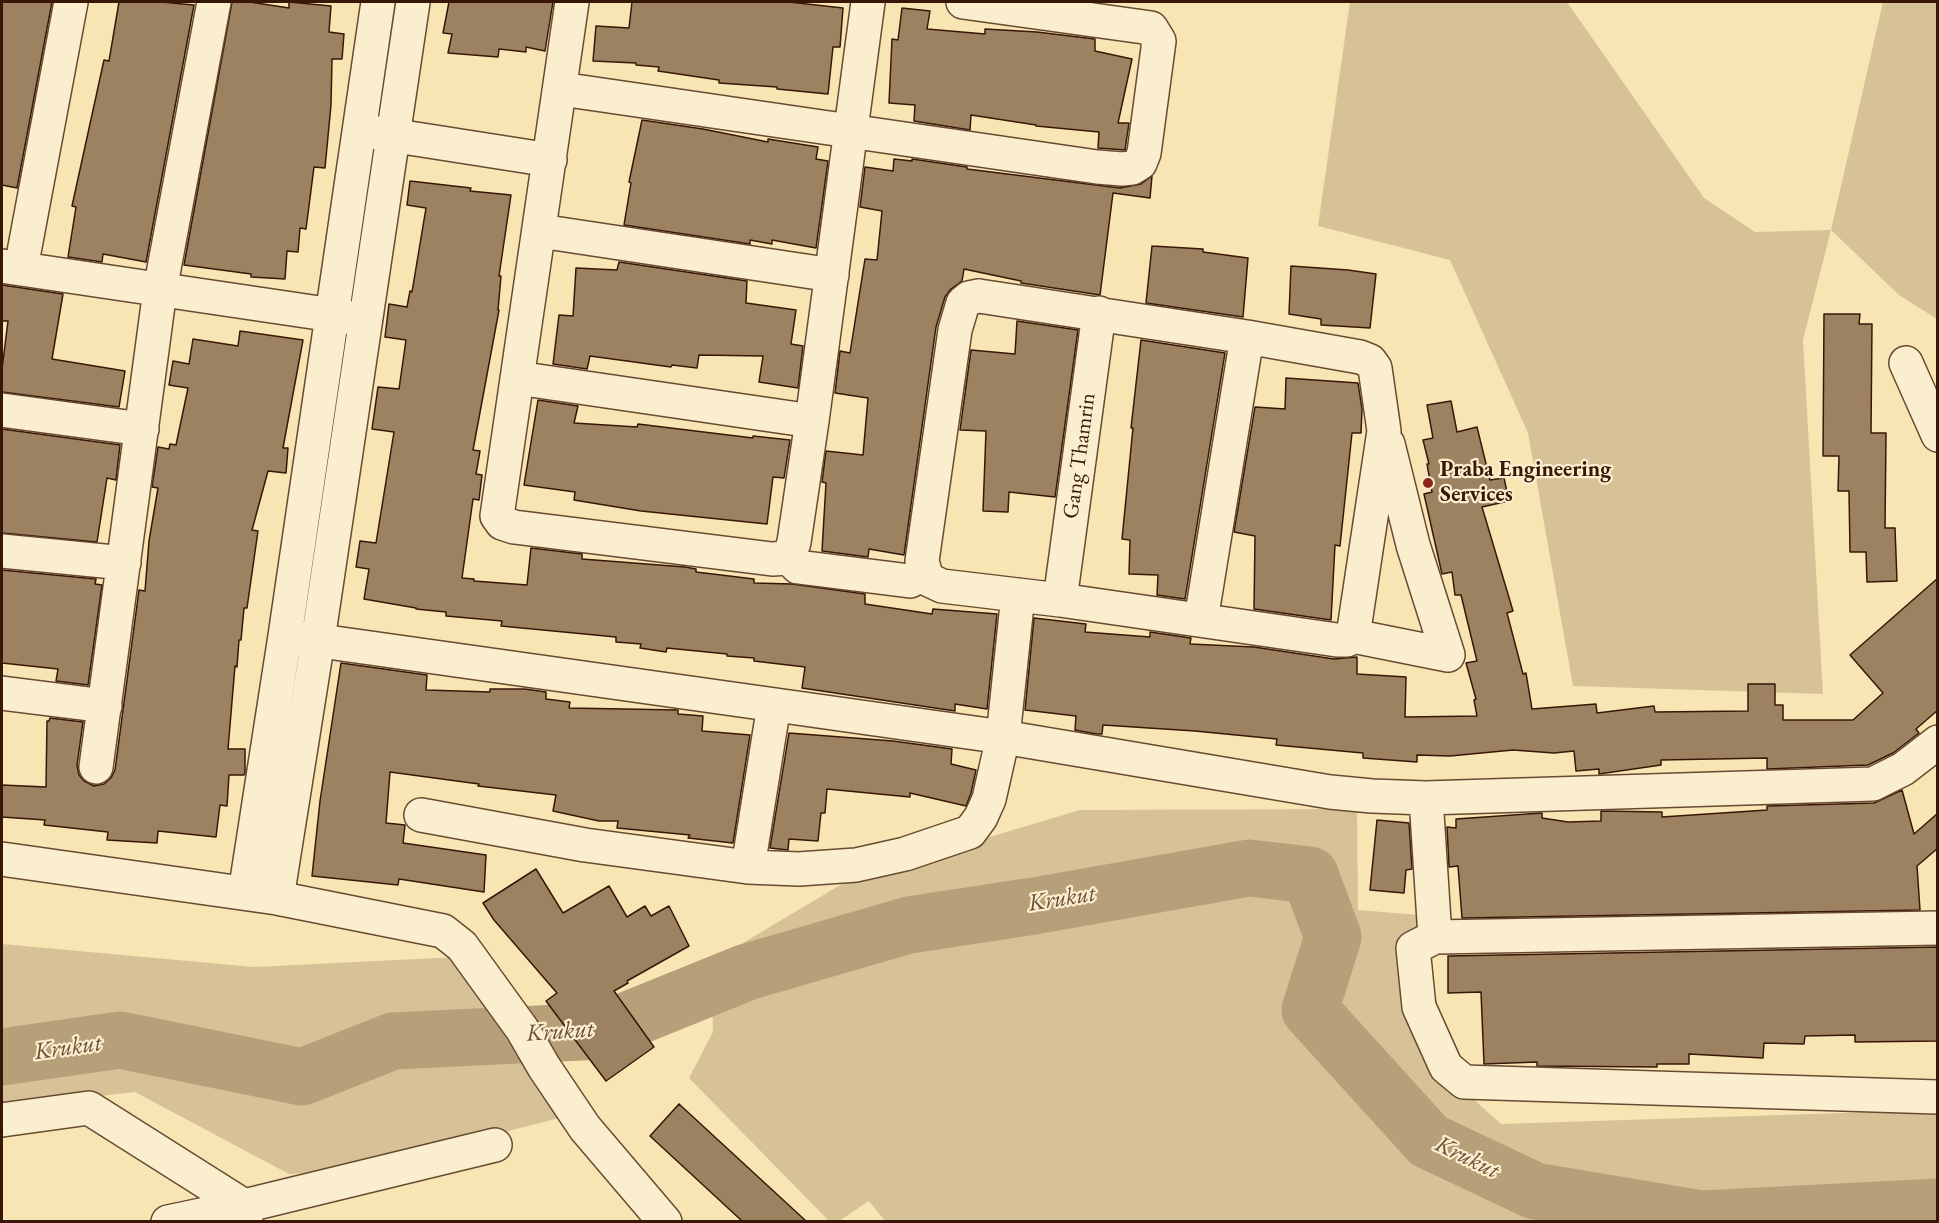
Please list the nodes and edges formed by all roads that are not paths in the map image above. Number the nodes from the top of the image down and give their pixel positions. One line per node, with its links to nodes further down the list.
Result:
1 (70, 2): 14 (street)
2 (214, 2): 16 (street)
3 (378, 2): 9 (street)
4 (413, 2): 11 (street)
5 (572, 2): 8 (street)
6 (868, 2): 10 (street)
7 (963, 2): 10 (street)
8 (561, 89): 10 (street); 12 (street)
9 (360, 130): 11 (street); 18 (street)
10 (851, 130): 15 (street)
11 (393, 135): 12 (street); 19 (street)
12 (550, 160): 13 (street)
13 (540, 231): 15 (street); 22 (street)
14 (11, 267): 16 (street)
15 (831, 275): 24 (street)
16 (160, 290): 18 (street); 25 (street)
17 (1099, 313): 20 (street); 31 (street); 33 (street, Gang Thamrin)
18 (333, 314): 19 (street); 35 (street)
19 (365, 320): 37 (street)
20 (1247, 337): 26 (street); 34 (street)
21 (1906, 363): 27 (street)
22 (518, 378): 24 (street); 29 (street)
23 (2, 410): 25 (street)
24 (812, 421): 29 (street)
25 (142, 429): 30 (street)
26 (1384, 431): 36 (street); 36 (street)
27 (1938, 435)
28 (2, 551): 30 (street)
29 (789, 558): 31 (street)
30 (124, 563): 39 (street)
31 (925, 573): 32 (street)
32 (1018, 595): 33 (street); 41 (street)
33 (1060, 600): 34 (street)
34 (1201, 620): 36 (street)
35 (285, 636): 37 (street); 48 (street)
36 (1353, 636)
37 (318, 640): 40 (street); 49 (street)
38 (2, 693): 39 (street)
39 (105, 705): 43 (street)
40 (774, 705): 41 (street); 47 (street)
41 (1003, 737): 44 (street); 47 (street)
42 (1938, 742): 44 (street)
43 (96, 768)
44 (1426, 798): 51 (street)
45 (421, 815): 47 (street)
46 (2, 859): 48 (street)
47 (748, 867)
48 (245, 893): 49 (street)
49 (277, 898): 57 (street)
50 (1938, 928): 51 (street)
51 (1435, 937): 52 (street)
52 (1938, 1098)
53 (2, 1120): 55 (street)
54 (495, 1145): 55 (street)
55 (245, 1214): 56 (street)
56 (168, 1221)
57 (666, 1221)

